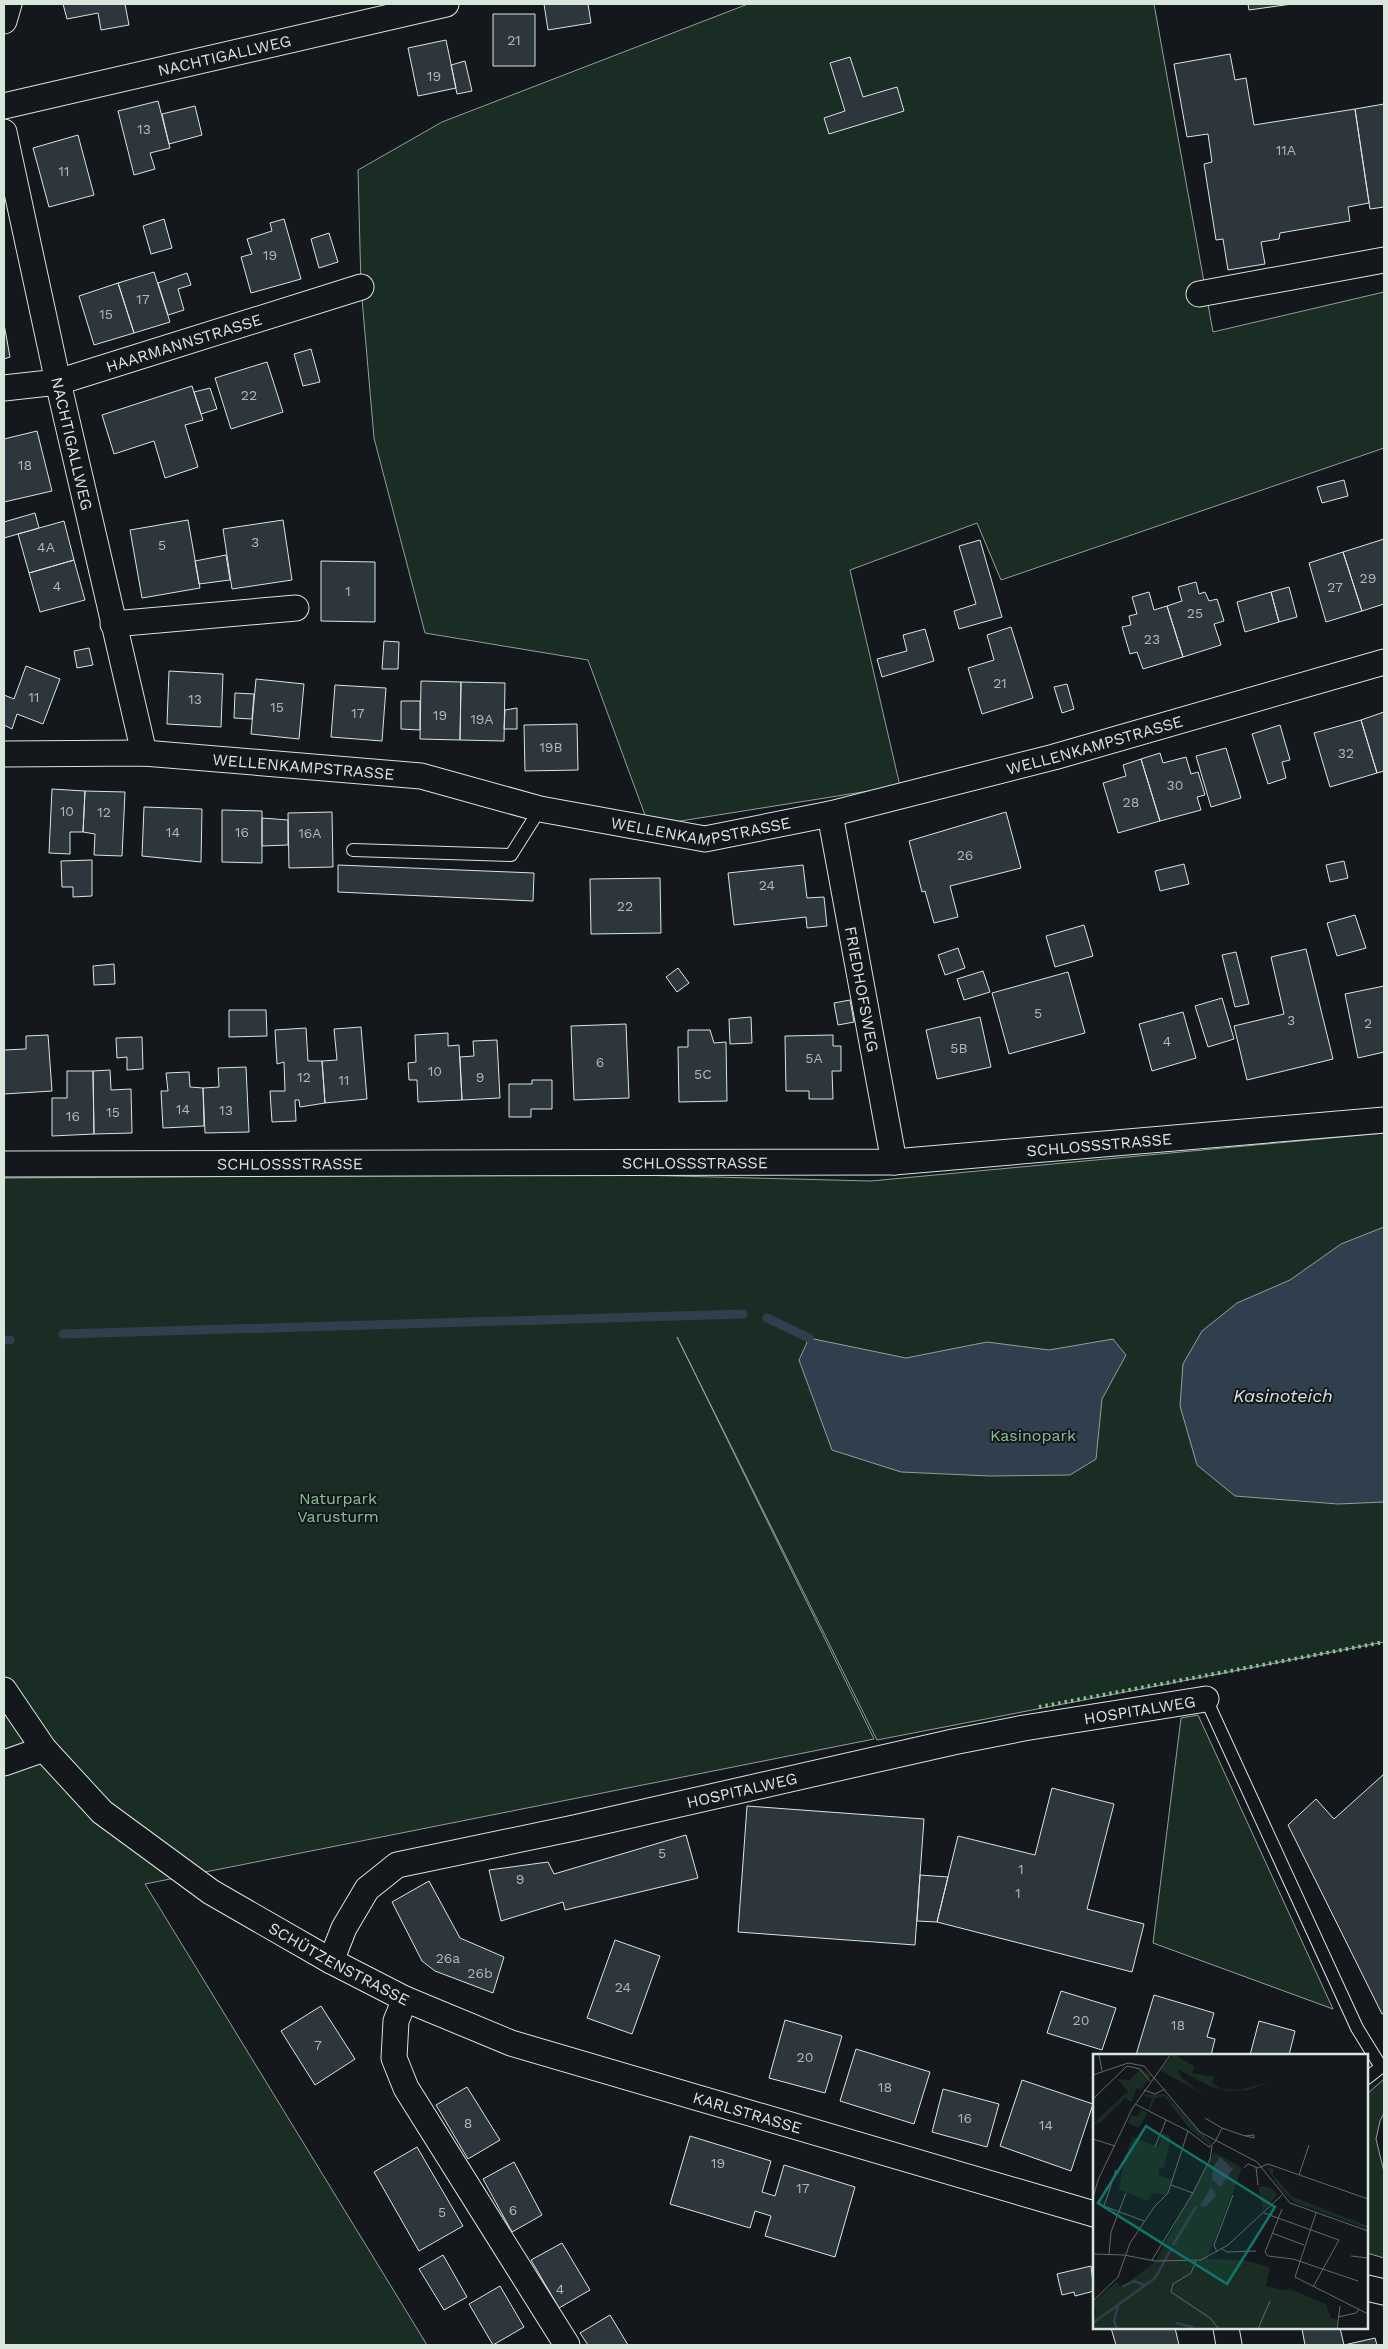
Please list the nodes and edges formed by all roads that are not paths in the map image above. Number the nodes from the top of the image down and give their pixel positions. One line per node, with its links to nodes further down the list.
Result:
1 (9, 4): 3 (street)
2 (446, 4): 4 (street, NACHTIGALLWEG)
3 (4, 21)
4 (4, 106)
5 (4, 132): 9 (street, NACHTIGALLWEG)
6 (1384, 260): 8 (street)
7 (361, 287): 9 (street, HAARMANNSTRASSE)
8 (1199, 294)
9 (58, 382): 10 (street, HAARMANNSTRASSE); 12 (street, NACHTIGALLWEG)
10 (4, 388)
11 (296, 608): 12 (street)
12 (113, 624): 14 (street, NACHTIGALLWEG)
13 (1384, 662): 17 (street, WELLENKAMPSTRASSE)
14 (144, 753): 15 (street, WELLENKAMPSTRASSE); 16 (street, WELLENKAMPSTRASSE)
15 (4, 754)
16 (540, 809): 17 (street, WELLENKAMPSTRASSE); 18 (lane)
17 (830, 814): 20 (street, FRIEDHOFSWEG)
18 (353, 850)
19 (1384, 1120): 20 (street, SCHLOSSSTRASSE)
20 (894, 1162): 21 (street, SCHLOSSSTRASSE)
21 (4, 1164)
22 (4, 1690): 24 (street, SCHÜTZENSTRASSE)
23 (1206, 1699): 26 (street, HOSPITALWEG); 28 (lane)
24 (44, 1749): 25 (street); 26 (street, SCHÜTZENSTRASSE)
25 (4, 1763)
26 (331, 1961): 27 (street, SCHÜTZENSTRASSE)
27 (405, 1999): 29 (street, KARLSTRASSE); 33 (street, SCHÜTZENSTRASSE)
28 (1368, 2077)
29 (1093, 2214)
30 (1368, 2288): 31 (street)
31 (1384, 2292)
32 (1226, 2329): 34 (street)
33 (567, 2345)
34 (1229, 2345)

